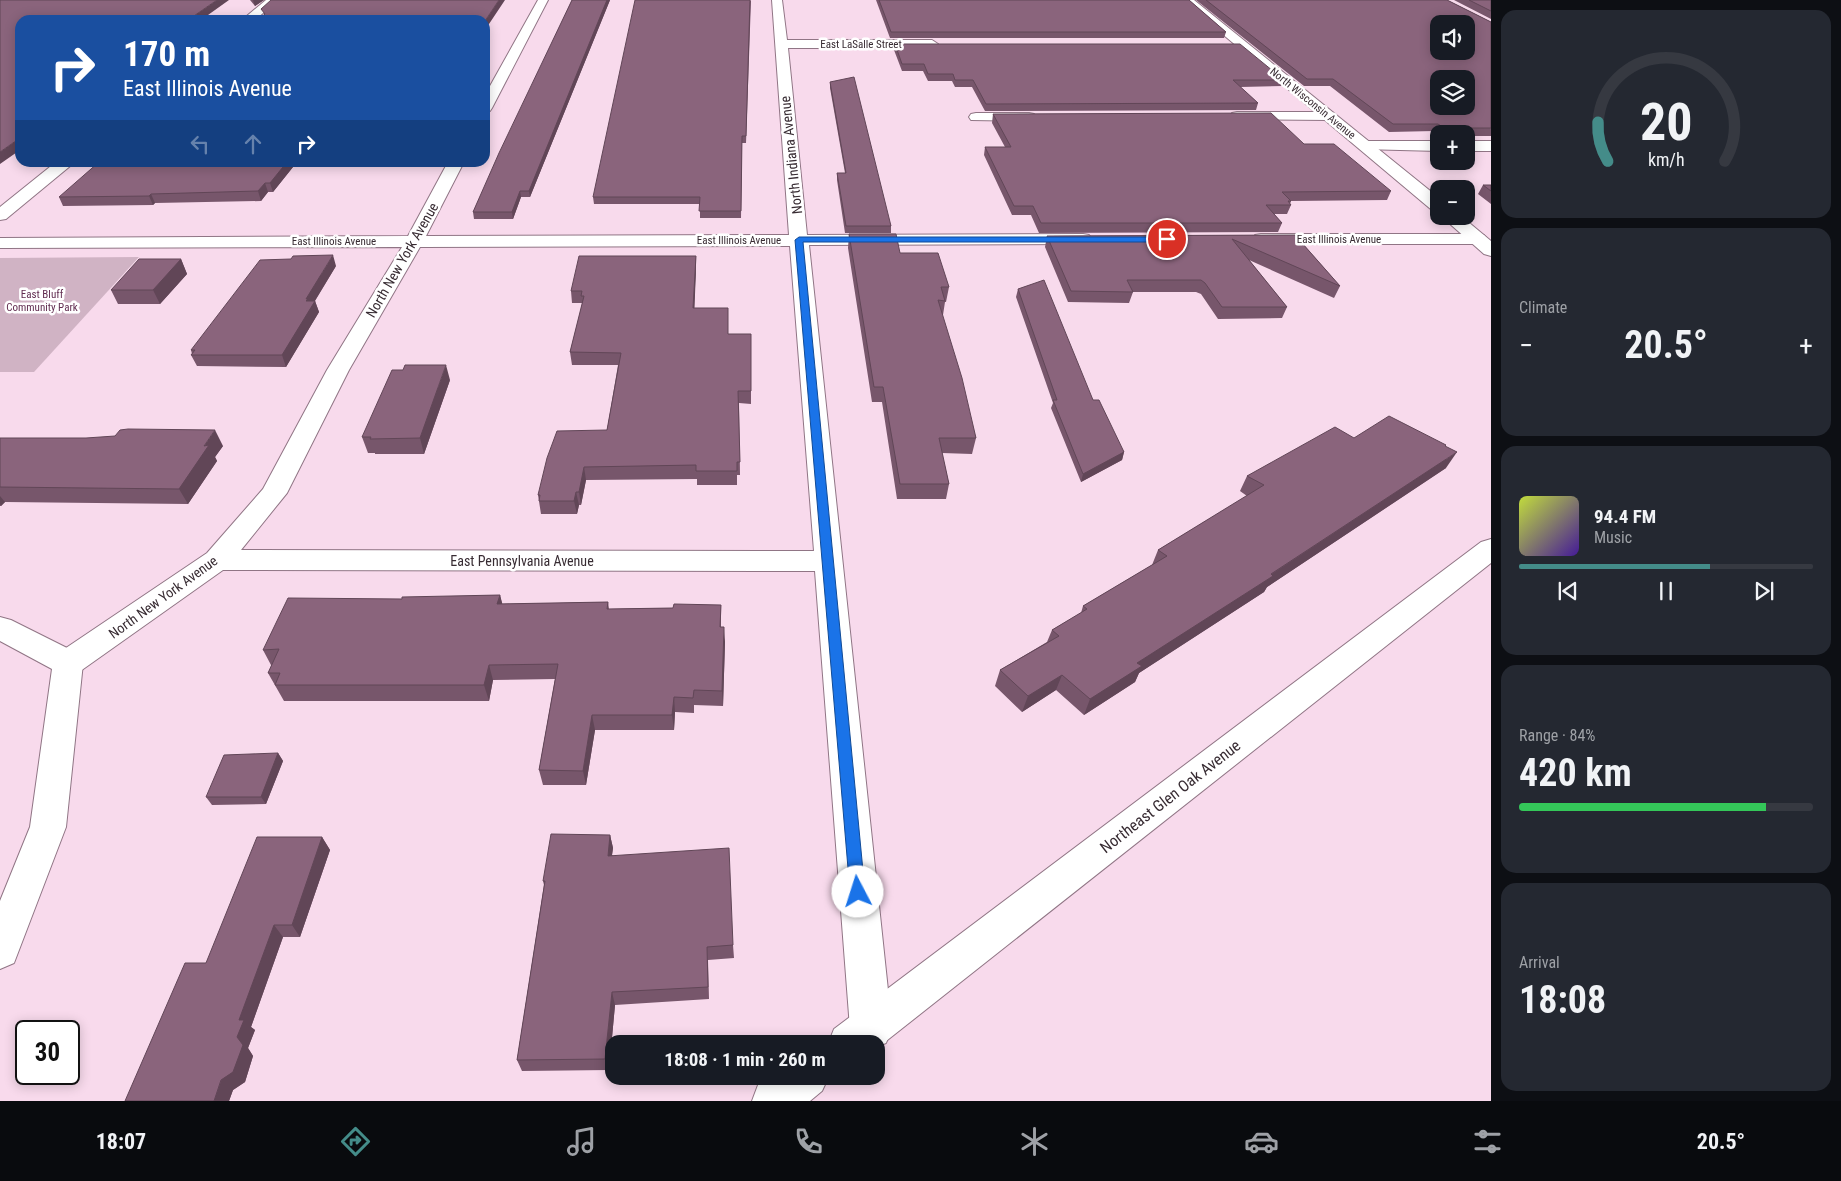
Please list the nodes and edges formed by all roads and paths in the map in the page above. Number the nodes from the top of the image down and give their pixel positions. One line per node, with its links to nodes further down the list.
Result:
1 (273, 0): 5 (street)
2 (542, 0): 10 (street)
3 (777, 0): 6 (street, North Indiana Avenue)
4 (1187, 0): 9 (street, North Wisconsin Avenue)
5 (254, 15)
6 (781, 44): 7 (street, East LaSalle Street); 26 (street, North Indiana Avenue)
7 (941, 44)
8 (1221, 44): 9 (street)
9 (1241, 44): 12 (street, North Wisconsin Avenue)
10 (490, 99)
11 (1221, 116): 12 (street)
12 (1329, 116): 15 (street, North Wisconsin Avenue)
13 (976, 117): 14 (street)
14 (1044, 117)
15 (1366, 146): 16 (street); 21 (street, North Wisconsin Avenue)
16 (1430, 146)
17 (1475, 146): 18 (street)
18 (1491, 146)
19 (61, 167): 22 (street)
20 (453, 167): 25 (street, North New York Avenue)
21 (1430, 199)
22 (0, 215)
23 (1461, 225): 29 (street)
24 (1239, 239): 29 (street, East Illinois Avenue)
25 (415, 240): 26 (street, East Illinois Avenue); 28 (street, East Illinois Avenue); 31 (street, North New York Avenue)
26 (799, 240): 27 (street, East Illinois Avenue); 32 (street, North Indiana Avenue)
27 (1100, 240)
28 (0, 243)
29 (1485, 245)
30 (1491, 549): 37 (street, Northeast Glen Oak Avenue)
31 (217, 560): 32 (street, East Pennsylvania Avenue); 34 (street, North New York Avenue)
32 (827, 561): 36 (street, North Indiana Avenue)
33 (0, 628): 34 (street)
34 (68, 664): 35 (street)
35 (0, 949)
36 (860, 1035)
37 (861, 1035)
38 (795, 1085): 39 (street)
39 (774, 1101)

